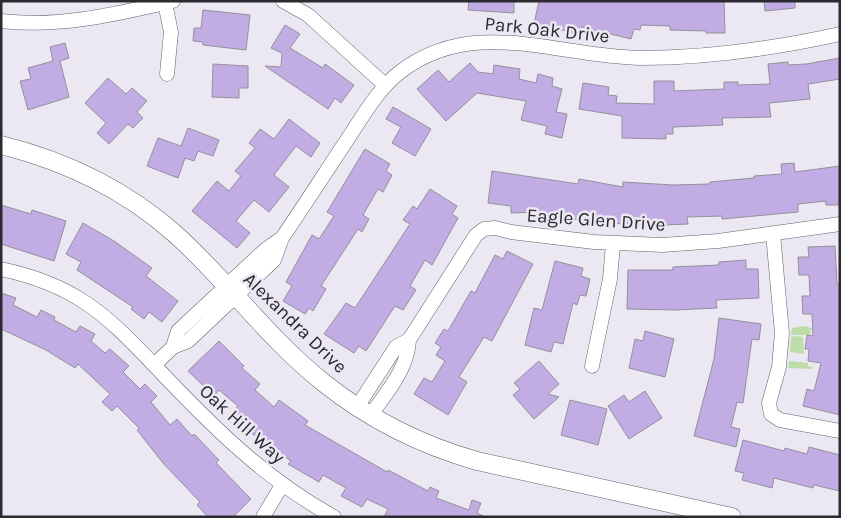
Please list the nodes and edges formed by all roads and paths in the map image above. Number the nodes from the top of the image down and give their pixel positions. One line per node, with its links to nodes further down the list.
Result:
1 (283, 1): 6 (street)
2 (169, 2): 3 (street); 5 (street)
3 (1, 21)
4 (840, 34): 6 (street, Park Oak Drive)
5 (167, 74)
6 (385, 85): 12 (street, Park Oak Drive)
7 (1, 145): 12 (street, Alexandra Drive)
8 (840, 224): 9 (street, Eagle Glen Drive)
9 (773, 234): 10 (street, Eagle Glen Drive); 19 (street)
10 (613, 244): 13 (street, Eagle Glen Drive); 15 (street)
11 (1, 269): 14 (street, Oak Hill Way)
12 (231, 291): 14 (street); 18 (street, Alexandra Drive)
13 (409, 340): 16 (street, Eagle Glen Drive); 17 (street, Eagle Glen Drive)
14 (154, 365): 20 (street, Oak Hill Way)
15 (592, 366)
16 (380, 371): 17 (street); 18 (street, Eagle Glen Drive)
17 (394, 380): 18 (street, Eagle Glen Drive)
18 (364, 411): 23 (street, Alexandra Drive)
19 (840, 431)
20 (282, 485): 21 (street); 22 (street, Oak Hill Way)
21 (263, 517)
22 (334, 517)
23 (732, 517)

